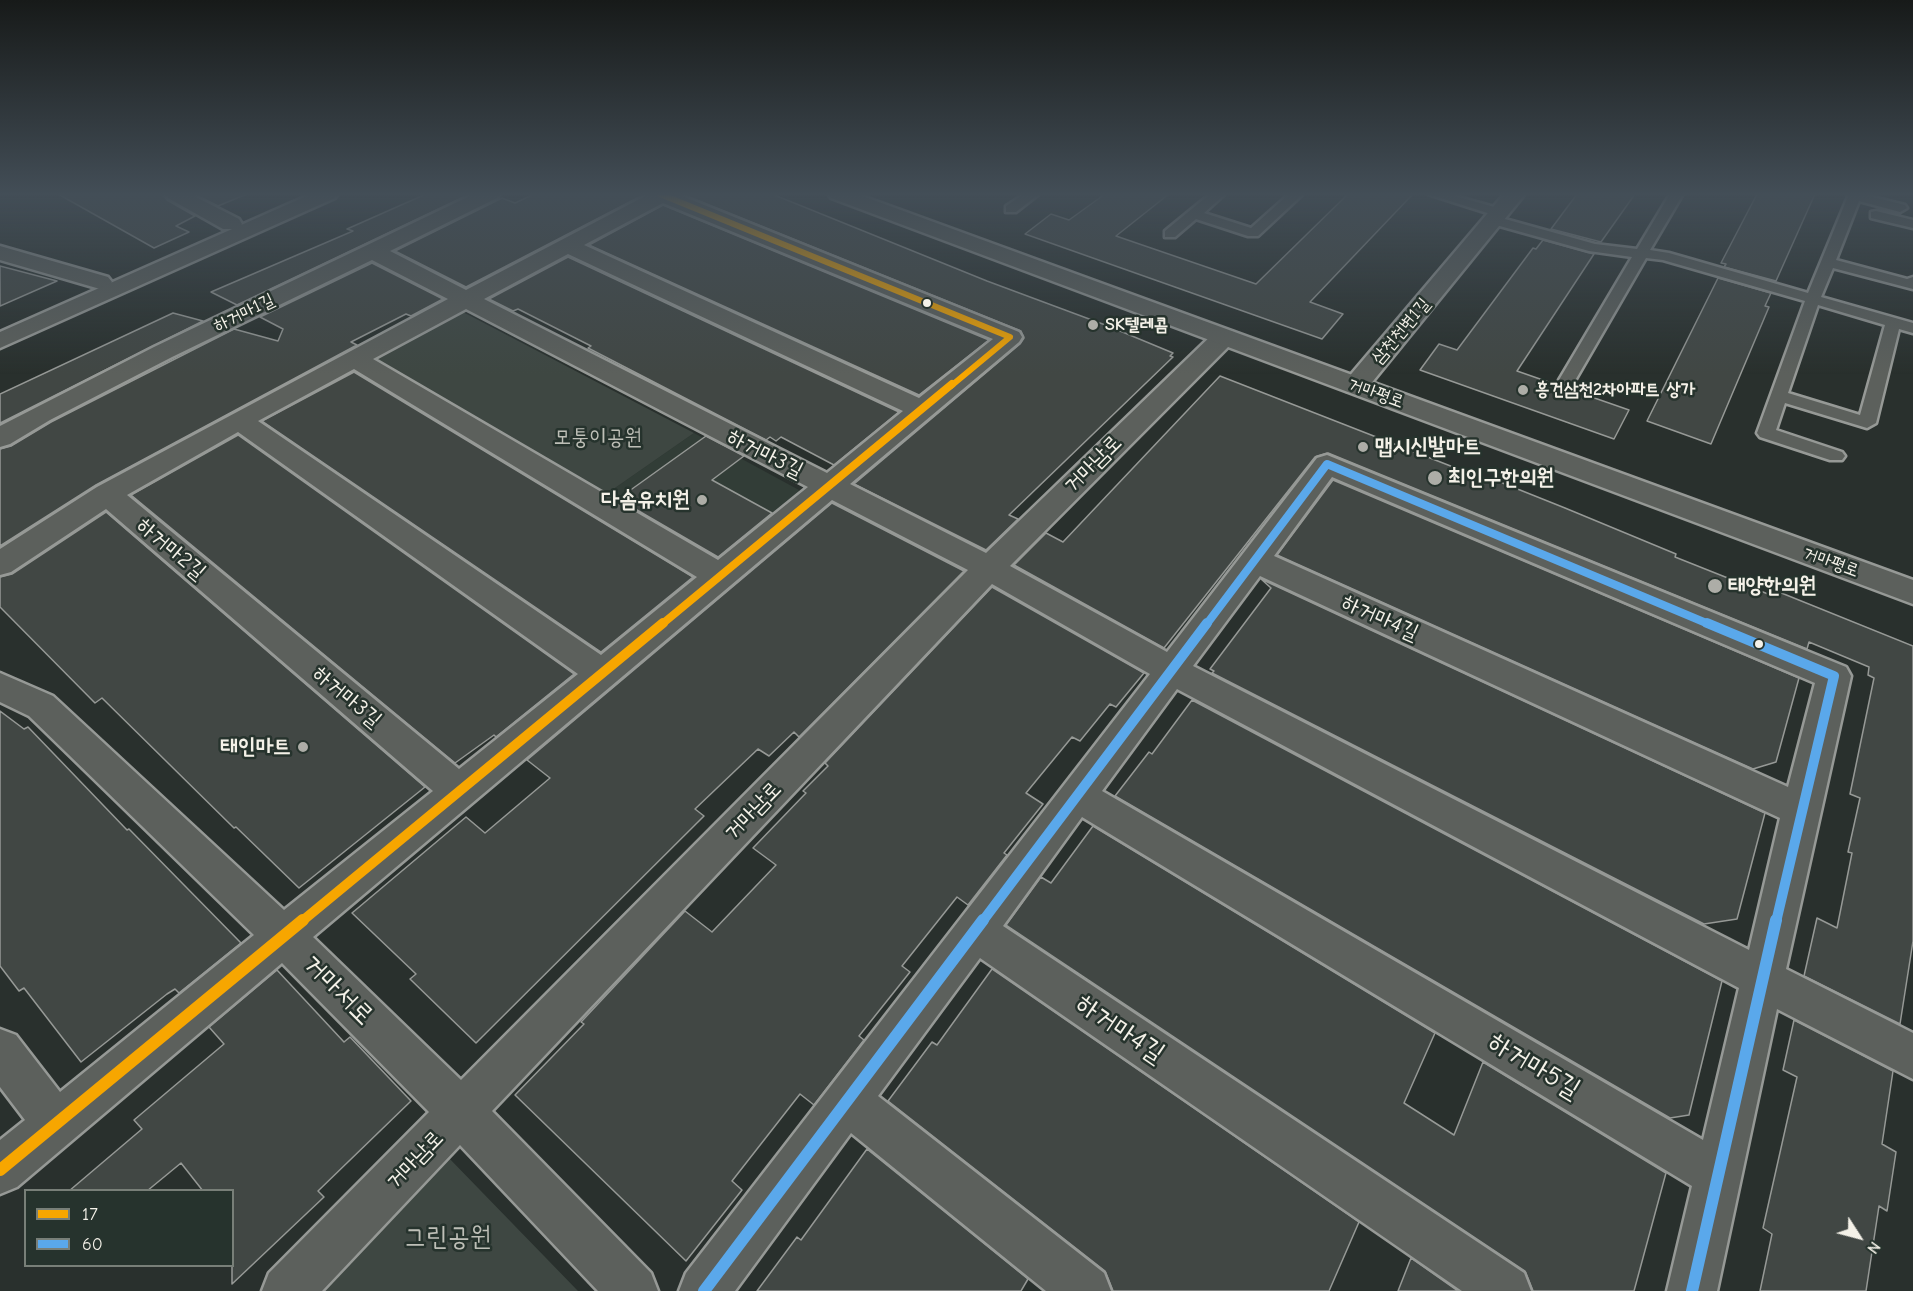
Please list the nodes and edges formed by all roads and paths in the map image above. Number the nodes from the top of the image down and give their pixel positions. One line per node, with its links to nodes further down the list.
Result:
1 (0, 254): 16 (street)
2 (163, 254): 16 (street)
3 (193, 254): 23 (street)
4 (365, 254): 30 (street, 하거마1길)
5 (378, 254): 18 (street)
6 (550, 254): 18 (street)
7 (584, 254): 28 (street)
8 (808, 254): 28 (street, 하거마3길)
9 (1006, 254): 22 (street, 거마평로)
10 (1465, 254): 26 (street, 삼천천변1길)
11 (1642, 254): 25 (lane)
12 (1645, 254): 17 (lane)
13 (1831, 254): 14 (lane)
14 (1828, 262): 15 (lane); 17 (lane)
15 (1913, 281)
16 (100, 282): 20 (street)
17 (1813, 299): 19 (lane); 27 (lane)
18 (464, 300): 24 (street); 32 (street, 하거마3길)
19 (1893, 322): 21 (lane); 27 (lane)
20 (0, 327)
21 (1913, 328)
22 (1224, 337): 26 (street, 거마평로); 36 (street, 거마남로)
23 (0, 340)
24 (354, 358): 29 (street); 37 (street)
25 (1567, 380)
26 (1356, 385): 38 (street, 거마평로)
27 (1779, 396): 31 (lane)
28 (922, 410): 32 (street, 하거마3길)
29 (239, 420): 33 (street); 41 (street)
30 (0, 438)
31 (1836, 456)
32 (829, 486): 36 (street, 하거마3길); 37 (street, 하거마3길)
33 (106, 494): 35 (street); 39 (street, 하거마2길)
34 (1254, 561): 40 (street); 45 (street, 하거마4길); 45 (street)
35 (0, 564)
36 (989, 568): 40 (street); 52 (street, 거마남로)
37 (720, 576): 41 (street, 하거마3길)
38 (1913, 592)
39 (236, 604): 43 (street, 하거마3길)
40 (1171, 670): 44 (street); 48 (street)
41 (602, 673): 43 (street, 하거마3길)
42 (0, 686): 47 (street, 거마서로)
43 (458, 790): 47 (street, 하거마3길)
44 (1077, 795): 46 (street); 55 (street, 하거마5길)
45 (1801, 810): 48 (street)
46 (975, 931): 51 (street); 60 (street, 하거마4길)
47 (283, 936): 52 (street, 거마서로); 53 (street, 하거마3길)
48 (1762, 977): 50 (street); 55 (street)
49 (0, 1051): 53 (street)
50 (1913, 1057)
51 (847, 1101): 58 (street); 59 (street)
52 (461, 1112): 56 (street, 거마남로); 57 (street, 거마서로)
53 (56, 1124): 54 (street, 하거마3길)
54 (0, 1170)
55 (1718, 1175): 61 (street)
56 (287, 1291)
57 (633, 1291)
58 (704, 1291)
59 (1086, 1291)
60 (1506, 1291)
61 (1692, 1291)

